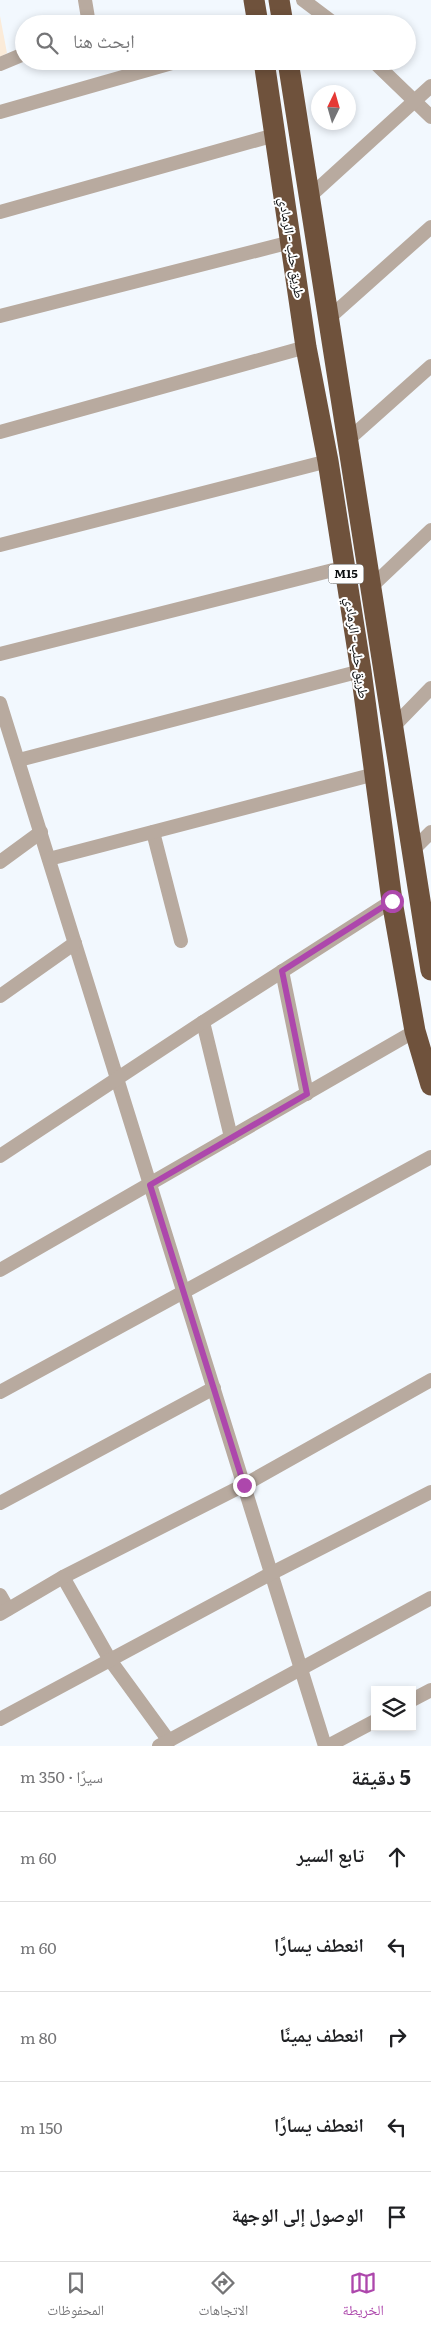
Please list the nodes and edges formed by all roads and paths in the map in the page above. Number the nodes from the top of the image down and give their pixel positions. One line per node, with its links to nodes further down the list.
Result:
1 (85, 0): 5 (street)
2 (254, 0): 6 (highway)
3 (279, 0): 7 (highway)
4 (303, 0): 8 (street)
5 (88, 15)
6 (256, 15)
7 (282, 15)
8 (323, 15)
9 (15, 58): 10 (street)
10 (0, 64)
11 (148, 70): 17 (street)
12 (265, 70): 19 (highway, طريق حلب - الرمادي / M15)
13 (289, 70): 20 (highway, طريق حلب - الرمادي / M15)
14 (383, 70): 16 (street)
15 (431, 86): 16 (street)
16 (415, 101): 18 (street); 20 (street)
17 (0, 112)
18 (431, 117)
19 (275, 136): 21 (street); 23 (highway, طريق حلب - الرمادي / M15)
20 (309, 197): 25 (highway, طريق حلب - الرمادي / M15)
21 (0, 212)
22 (431, 227): 25 (street)
23 (291, 242): 24 (street); 26 (highway, طريق حلب - الرمادي / M15)
24 (0, 316)
25 (329, 318): 29 (highway, طريق حلب - الرمادي / M15)
26 (306, 347): 28 (street); 30 (highway, طريق حلب - الرمادي / M15)
27 (430, 370): 29 (street)
28 (0, 432)
29 (348, 439): 34 (highway, طريق حلب - الرمادي / M15)
30 (328, 461): 32 (street); 33 (highway, طريق حلب - الرمادي / M15)
31 (431, 530): 34 (street)
32 (0, 545)
33 (345, 567): 35 (street); 36 (highway, طريق حلب - الرمادي / M15)
34 (372, 586): 39 (highway, طريق حلب - الرمادي / M15)
35 (0, 654)
36 (361, 671): 41 (street); 42 (highway, طريق حلب - الرمادي / M15)
37 (431, 688): 39 (street)
38 (0, 703): 40 (street)
39 (392, 728): 46 (highway, طريق حلب - الرمادي / M15)
40 (5, 738): 41 (street)
41 (19, 760): 43 (street)
42 (375, 774): 44 (street); 49 (highway, طريق حلب - الرمادي / M15)
43 (41, 832): 47 (street); 48 (street)
44 (153, 832): 47 (street); 50 (street)
45 (431, 832): 46 (street)
46 (411, 852): 52 (highway, طريق حلب - الرمادي / M15)
47 (49, 859): 51 (street)
48 (0, 862)
49 (392, 901): 53 (street); 56 (highway, طريق حلب - الرمادي / M15)
50 (181, 940)
51 (75, 943): 54 (street); 57 (street)
52 (431, 970)
53 (282, 971): 55 (street); 59 (street)
54 (0, 996)
55 (203, 1022): 57 (street); 60 (street)
56 (416, 1032): 58 (highway, طريق حلب - الرمادي / M15); 59 (street)
57 (117, 1079): 61 (street); 63 (street)
58 (431, 1085)
59 (307, 1094): 60 (street)
60 (231, 1137): 63 (street)
61 (0, 1156)
62 (431, 1157): 65 (street)
63 (150, 1185): 64 (street); 65 (street)
64 (0, 1270)
65 (185, 1293): 67 (street); 68 (street)
66 (431, 1380): 69 (street)
67 (214, 1388): 69 (street); 71 (street)
68 (0, 1392)
69 (244, 1485): 72 (street); 73 (street)
70 (431, 1492): 72 (street)
71 (0, 1503)
72 (272, 1573): 77 (street); 78 (street)
73 (63, 1577): 76 (street); 77 (street)
74 (0, 1595): 76 (street)
75 (431, 1598): 78 (street)
76 (4, 1612)
77 (110, 1660): 81 (street); 83 (street)
78 (301, 1669): 83 (street); 84 (street)
79 (431, 1690): 80 (street)
80 (416, 1698)
81 (0, 1719)
82 (371, 1723): 84 (street)
83 (164, 1743)
84 (327, 1746)

